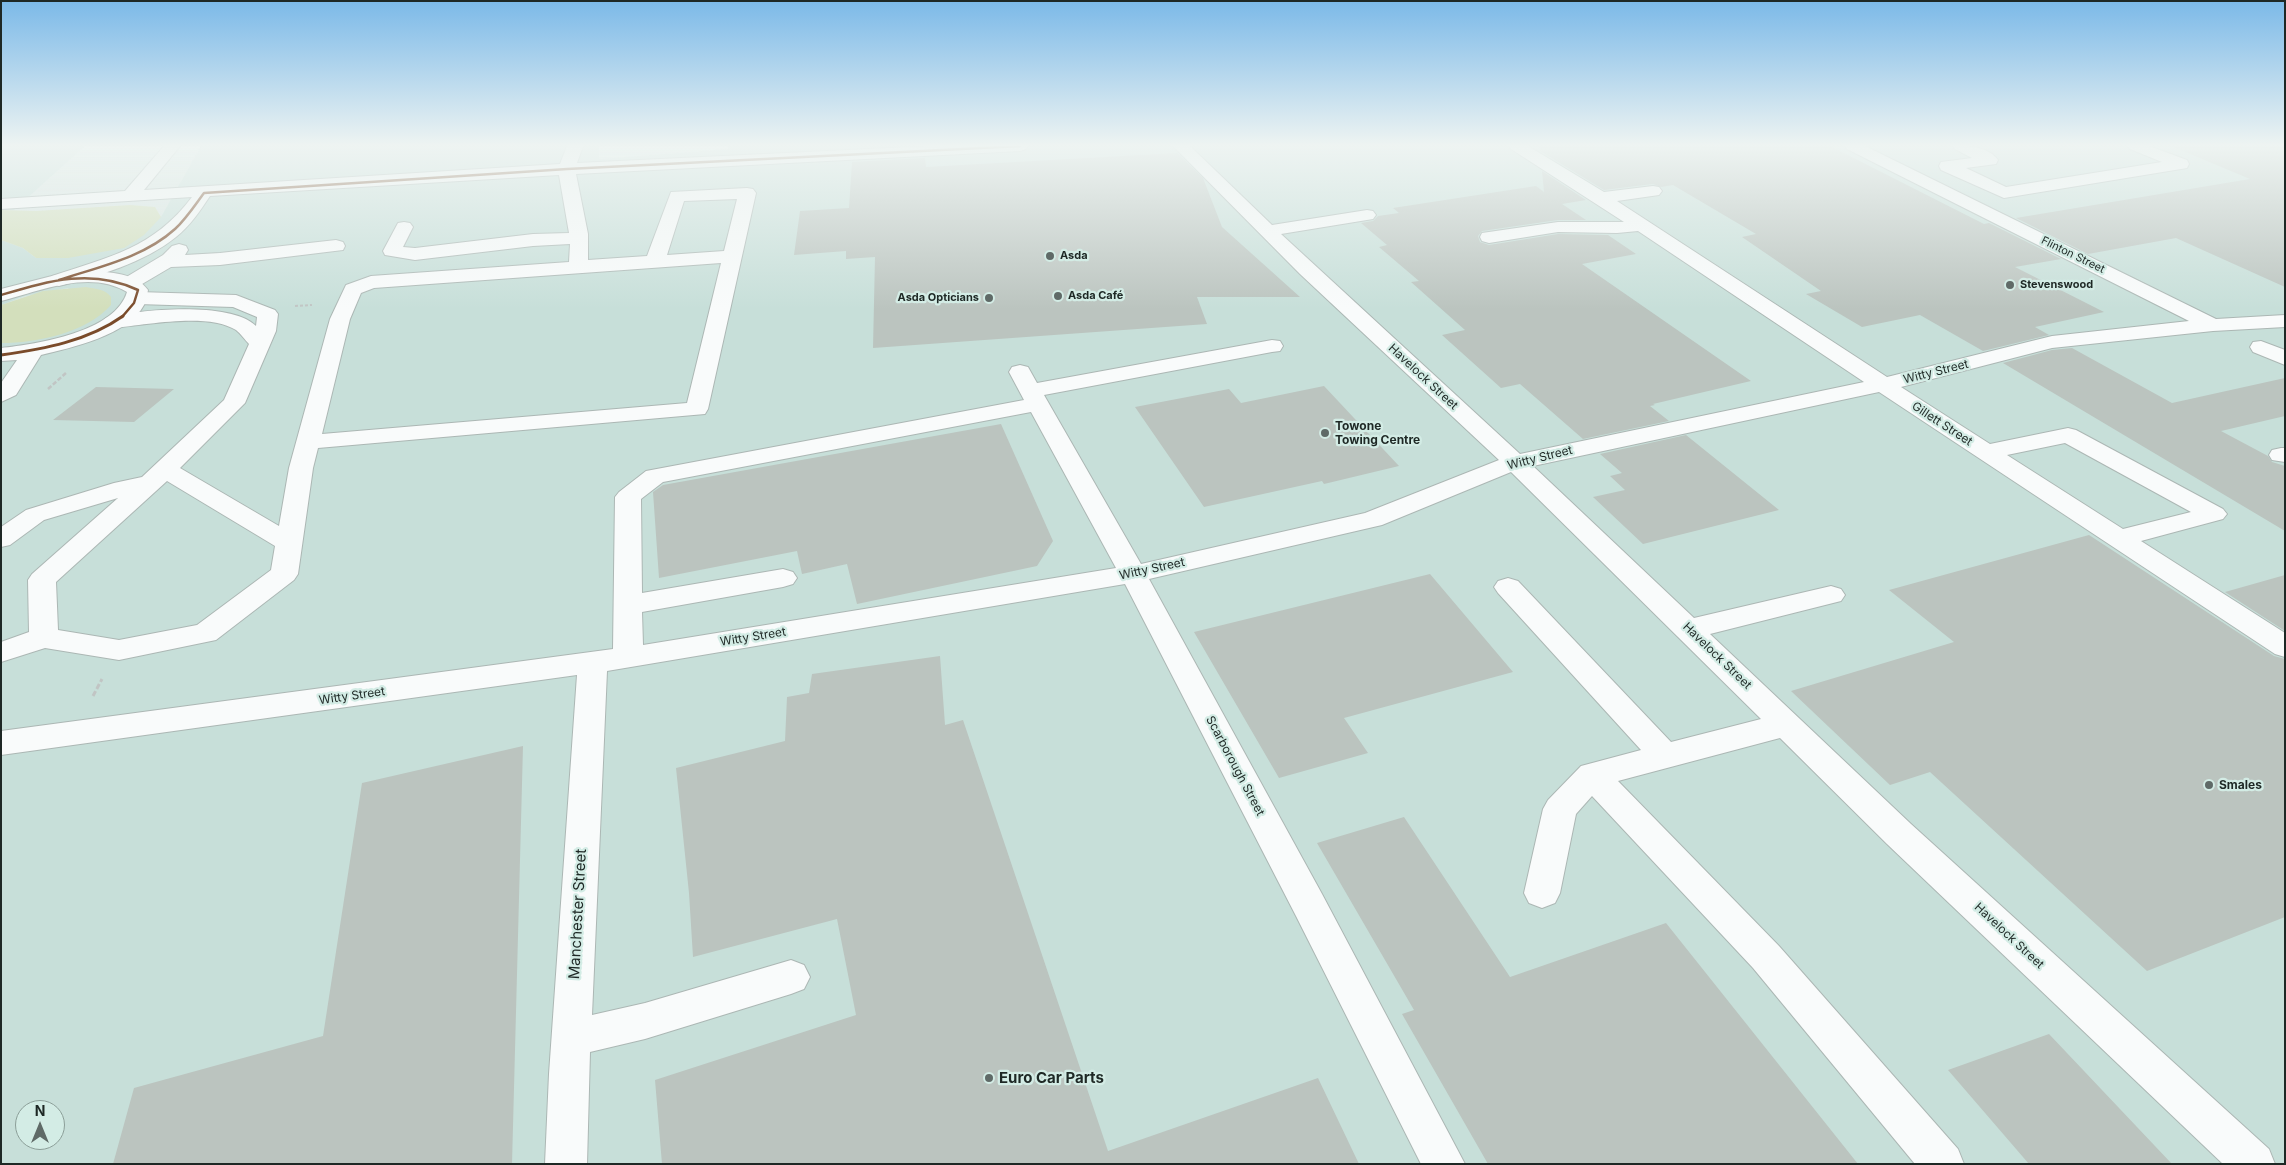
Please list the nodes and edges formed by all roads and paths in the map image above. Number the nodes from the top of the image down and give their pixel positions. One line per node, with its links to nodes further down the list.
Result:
1 (60, 200): 9 (street)
2 (198, 200): 11 (street)
3 (572, 200): 16 (street)
4 (676, 200): 20 (street)
5 (745, 200): 18 (street)
6 (1236, 200): 14 (street, Havelock Street)
7 (1605, 200): 12 (street, Gillett Street)
8 (1963, 200): 28 (street, Flinton Street)
9 (1, 204)
10 (1367, 216): 14 (street)
11 (184, 218): 19 (street); 23 (street)
12 (1641, 224): 15 (street); 35 (street, Gillett Street)
13 (404, 226): 16 (street)
14 (1268, 232): 40 (street, Havelock Street)
15 (1489, 237)
16 (578, 238): 21 (street)
17 (336, 246): 19 (street)
18 (733, 256): 20 (street); 38 (street)
19 (166, 261): 24 (street)
20 (655, 261): 21 (street)
21 (578, 263): 38 (street)
22 (1, 274): 23 (street)
23 (51, 282): 24 (street); 25 (street)
24 (134, 291): 26 (street); 29 (street)
25 (1, 295)
26 (113, 322): 29 (street); 32 (street)
27 (2285, 322): 28 (street, Witty Street)
28 (2213, 324): 35 (street, Witty Street)
29 (260, 343): 41 (street)
30 (1272, 346): 36 (street)
31 (2261, 347): 34 (street)
32 (33, 351): 33 (street); 37 (street)
33 (1, 355)
34 (2285, 359)
35 (1883, 385): 39 (street, Gillett Street); 40 (street, Witty Street)
36 (1029, 389): 45 (street, Scarborough Street); 49 (street)
37 (1, 396)
38 (308, 442): 44 (street)
39 (1986, 452): 43 (street, Gillett Street); 43 (street)
40 (1515, 462): 45 (street, Witty Street); 50 (street, Havelock Street)
41 (158, 476): 42 (street); 44 (street); 51 (street)
42 (1, 539)
43 (2118, 539): 52 (street, Gillett Street)
44 (287, 542): 51 (street)
45 (1133, 574): 54 (street, Witty Street); 64 (street, Scarborough Street)
46 (783, 578): 49 (street)
47 (1508, 586): 58 (street)
48 (1831, 595): 50 (street)
49 (628, 605): 54 (street)
50 (1689, 629): 56 (street, Havelock Street)
51 (44, 638): 53 (street)
52 (2285, 647)
53 (1, 652)
54 (628, 657): 55 (street, Witty Street)
55 (593, 663): 57 (street, Witty Street); 62 (street, Manchester Street)
56 (1788, 724): 58 (street); 66 (street, Havelock Street)
57 (1, 743)
58 (1665, 756): 59 (street)
59 (1592, 776): 60 (street); 65 (street)
60 (1542, 893)
61 (791, 977): 62 (street)
62 (571, 1038): 63 (street, Manchester Street)
63 (566, 1164)
64 (1444, 1164)
65 (1943, 1164)
66 (2254, 1164)

